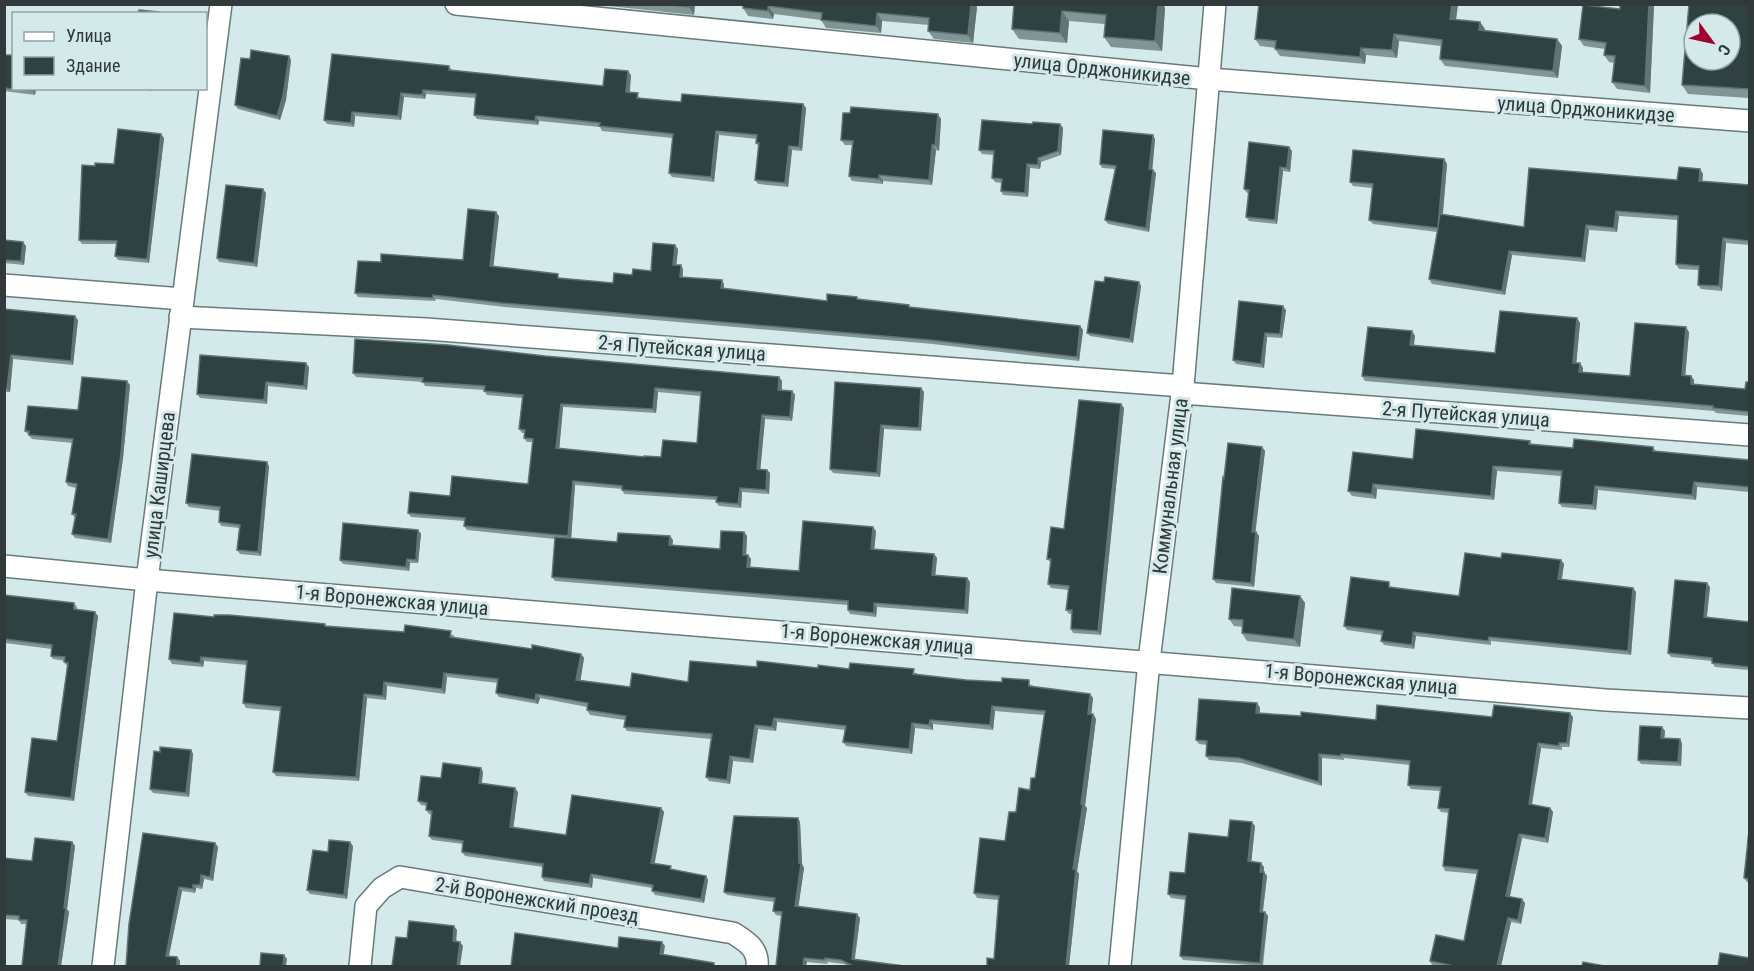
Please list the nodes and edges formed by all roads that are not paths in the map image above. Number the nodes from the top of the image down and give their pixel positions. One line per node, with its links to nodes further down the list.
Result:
1 (221, 4): 7 (street, улица Каширцева)
2 (456, 4): 4 (street, улица Орджоникидзе)
3 (1215, 4): 4 (street, Коммунальная улица)
4 (1209, 79): 5 (street, улица Орджоникидзе); 8 (street, Коммунальная улица)
5 (1749, 121)
6 (4, 285): 7 (street, 2-я Путейская улица)
7 (181, 308): 8 (street, 2-я Путейская улица); 11 (street, улица Каширцева)
8 (1182, 390): 9 (street, 2-я Путейская улица); 12 (street, Коммунальная улица)
9 (1749, 435)
10 (4, 566): 11 (street, 1-я Воронежская улица)
11 (147, 580): 12 (street, 1-я Воронежская улица); 14 (street, улица Каширцева)
12 (1149, 662): 13 (street, 1-я Воронежская улица); 17 (street, Коммунальная улица)
13 (1749, 708)
14 (103, 966)
15 (360, 966): 16 (street, 2-й Воронежский проезд)
16 (757, 966)
17 (1120, 966)

